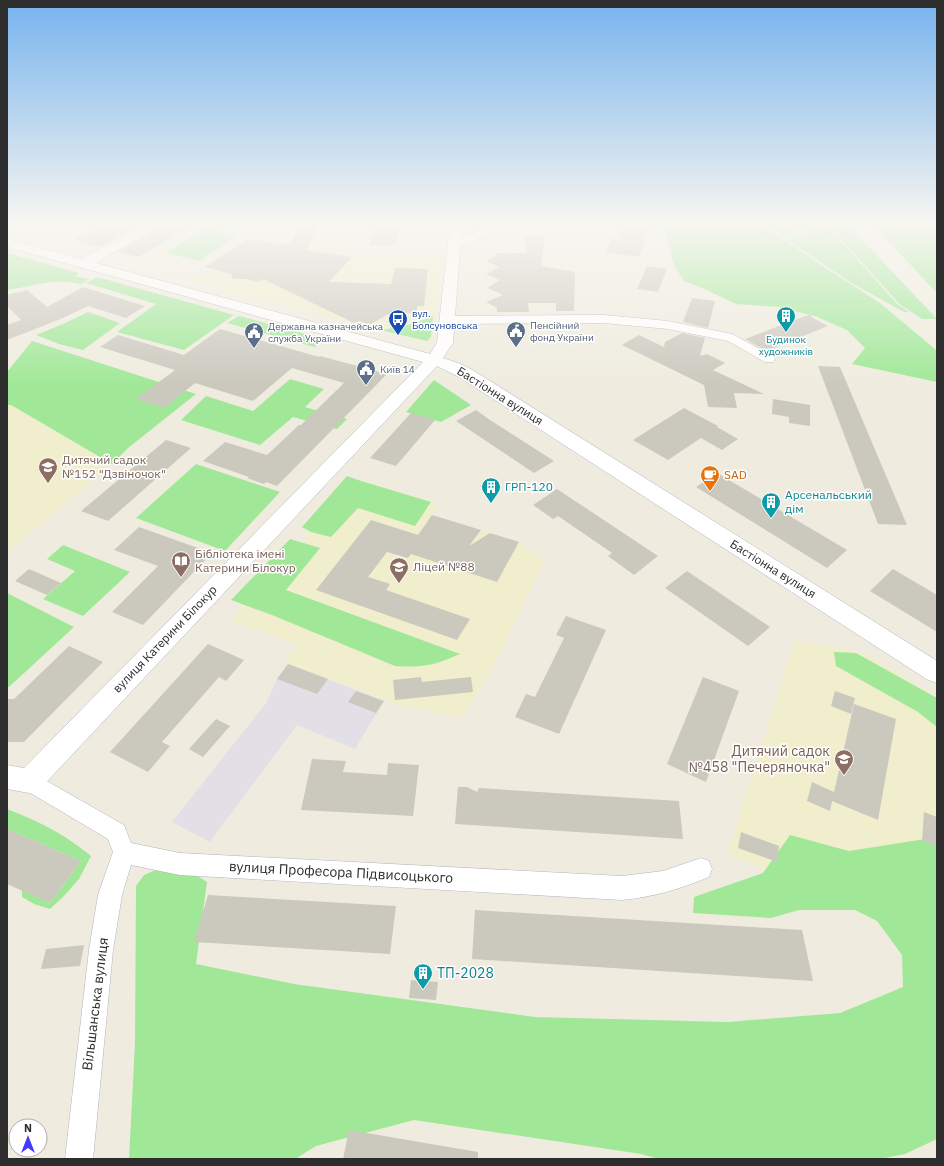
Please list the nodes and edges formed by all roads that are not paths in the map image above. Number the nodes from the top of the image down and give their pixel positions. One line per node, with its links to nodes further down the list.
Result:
1 (133, 277): 5 (street, Бастіонна вулиця)
2 (451, 277): 3 (street, вулиця Катерини Білокур)
3 (447, 320): 4 (street); 5 (street, вулиця Катерини Білокур)
4 (769, 359)
5 (434, 360): 6 (street, Бастіонна вулиця); 7 (street, вулиця Катерини Білокур)
6 (937, 673)
7 (18, 779): 8 (street)
8 (124, 852): 9 (street, вулиця Професора Підвисоцького); 10 (street, Вільшанська вулиця)
9 (701, 869)
10 (79, 1159)

